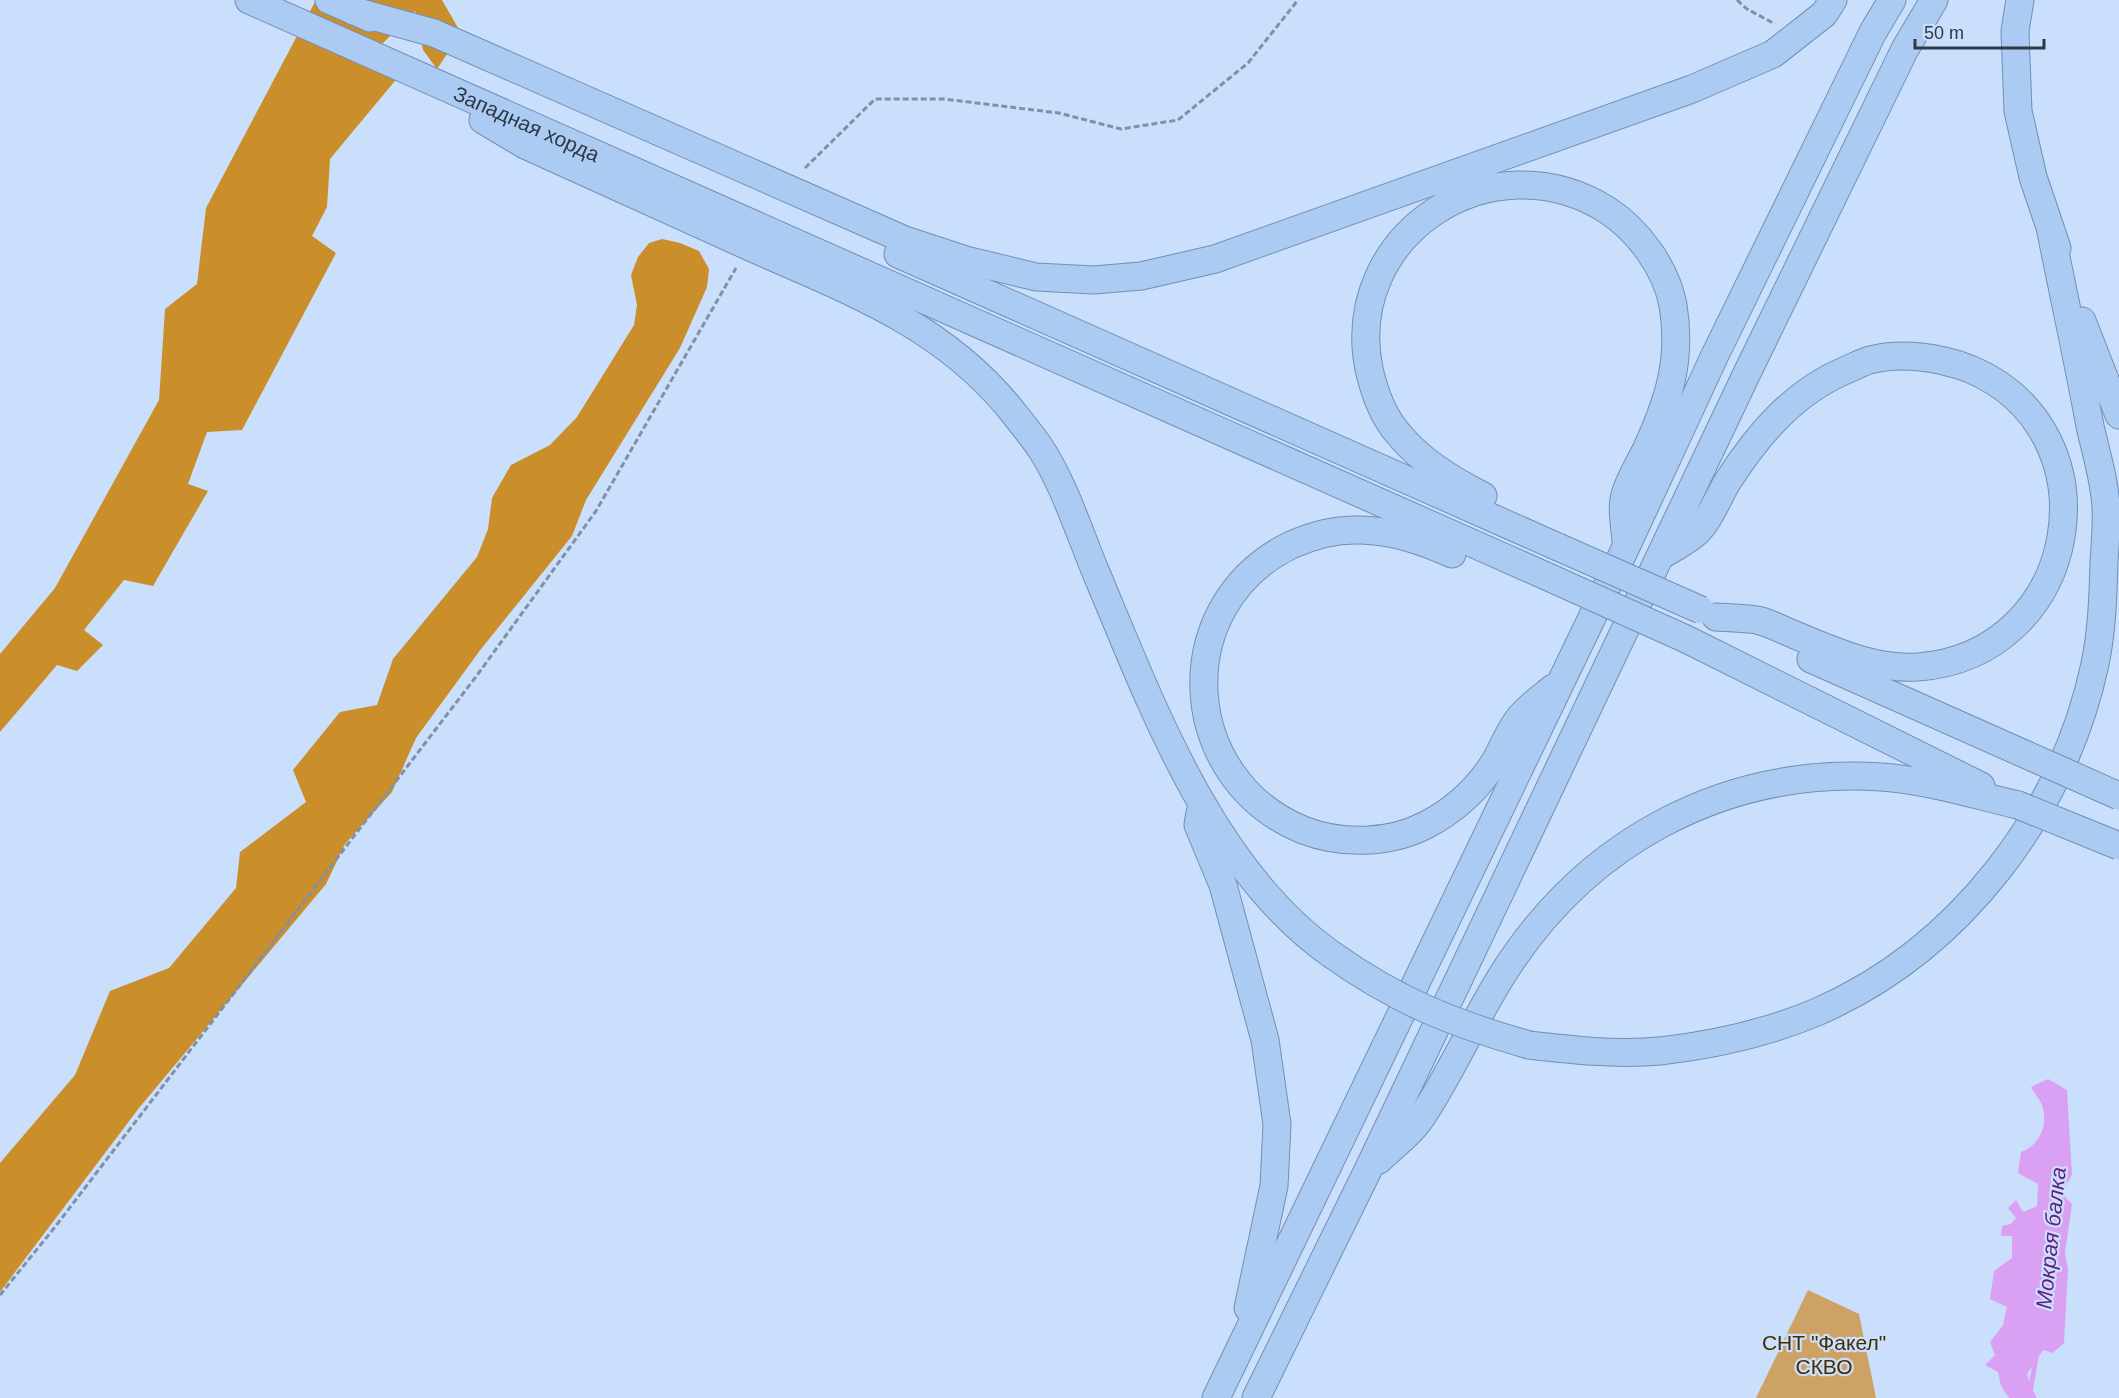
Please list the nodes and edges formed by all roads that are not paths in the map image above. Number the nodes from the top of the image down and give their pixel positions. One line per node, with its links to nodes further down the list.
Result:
1 (249, 0): 8 (highway, Западная хорда)
2 (328, 0): 7 (highway, Западная хорда)
3 (1833, 0): 7 (highway)
4 (1892, 0): 12 (highway)
5 (1934, 0): 13 (highway)
6 (2020, 0): 9 (highway)
7 (354, 11): 11 (highway, Западная хорда)
8 (390, 63): 14 (highway, Западная хорда); 19 (highway)
9 (2051, 232): 10 (highway); 19 (highway, bridge)
10 (2119, 415)
11 (1558, 547): 12 (highway); 15 (highway, Западная хорда, bridge)
12 (1626, 547): 16 (highway)
13 (1662, 555): 15 (highway); 21 (highway)
14 (1545, 576): 16 (highway); 18 (highway, Западная хорда, bridge)
15 (1709, 613): 17 (highway, Западная хорда, bridge)
16 (1561, 681): 22 (highway)
17 (2119, 796)
18 (2018, 805): 20 (highway, bridge); 21 (highway)
19 (1202, 806): 22 (highway)
20 (2119, 846)
21 (1367, 1172): 24 (highway)
22 (1239, 1350): 23 (highway)
23 (1216, 1398)
24 (1256, 1398)

